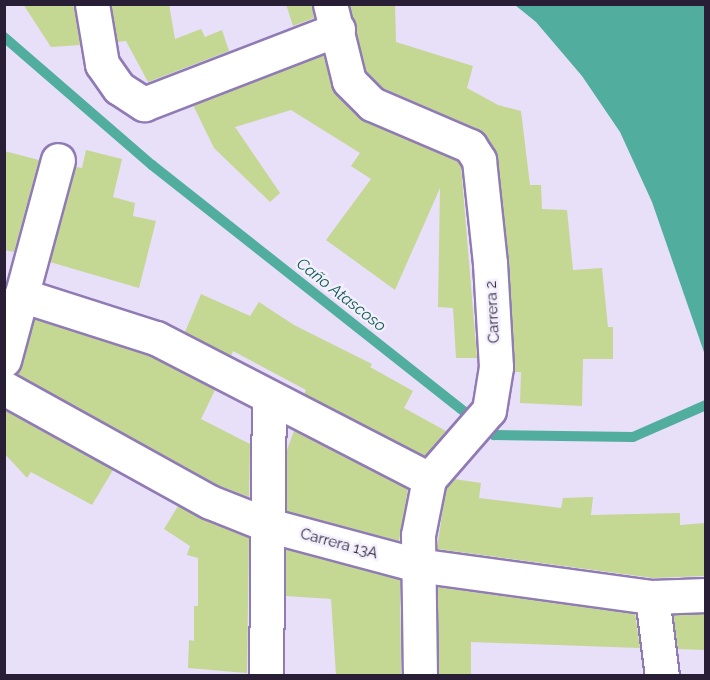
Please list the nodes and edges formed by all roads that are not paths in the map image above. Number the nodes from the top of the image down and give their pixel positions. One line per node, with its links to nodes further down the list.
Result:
1 (92, 4): 2 (street)
2 (334, 17): 8 (street, Carrera 2)
3 (58, 160): 4 (street)
4 (21, 295): 5 (street); 7 (street)
5 (4, 360)
6 (4, 388): 9 (street, Carrera 13A)
7 (269, 399): 8 (street); 9 (street)
8 (429, 478): 10 (street)
9 (268, 525): 10 (street, Carrera 13A); 13 (street)
10 (417, 565): 12 (street, Carrera 13A); 14 (street)
11 (705, 595): 12 (street, Carrera 13A)
12 (652, 597): 15 (street)
13 (266, 675)
14 (420, 675)
15 (662, 675)

